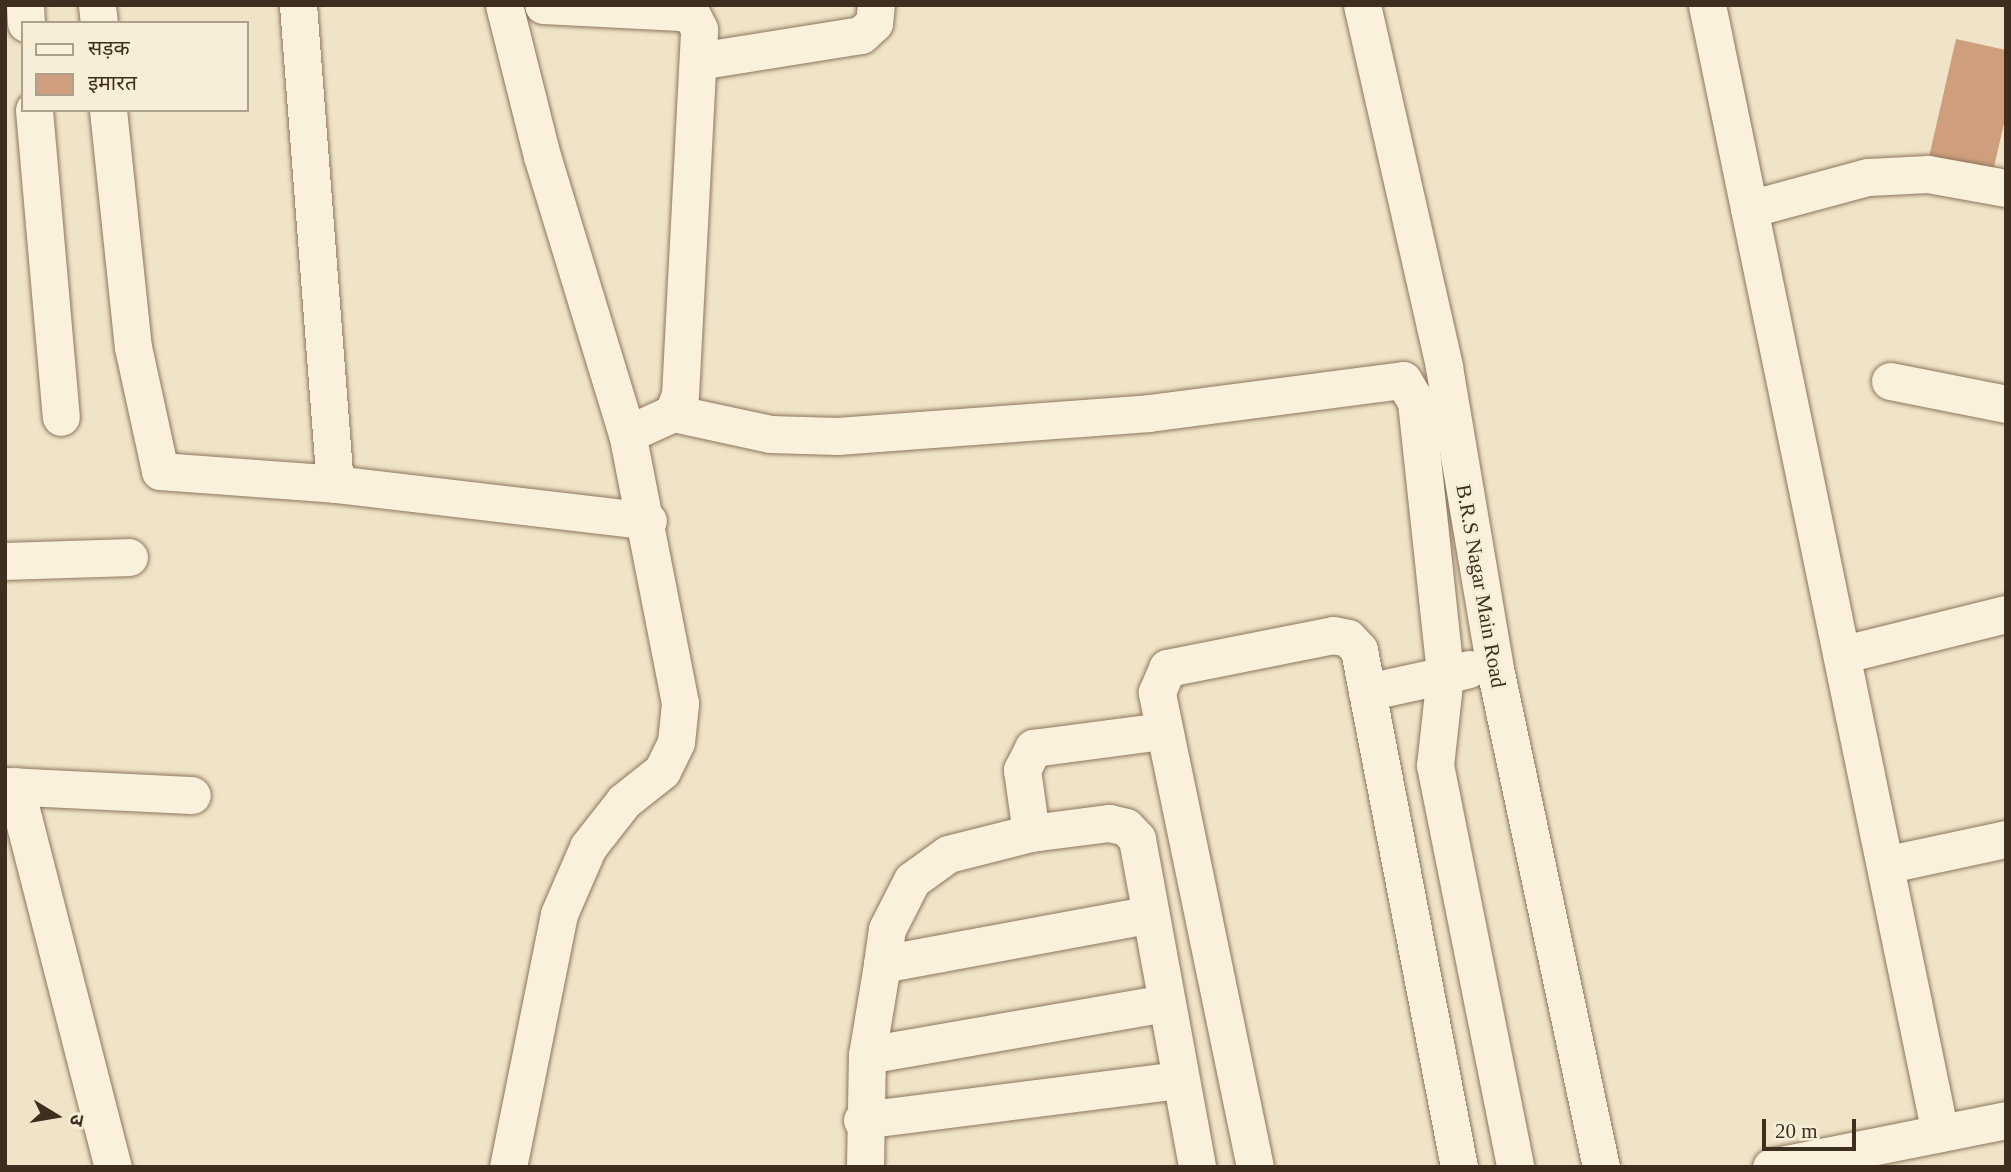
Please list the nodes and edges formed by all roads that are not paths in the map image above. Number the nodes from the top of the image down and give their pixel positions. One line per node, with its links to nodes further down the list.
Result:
1 (298, 5): 17 (street)
2 (504, 5): 16 (street)
3 (543, 5): 7 (street)
4 (876, 5): 7 (street)
5 (1707, 5): 11 (street)
6 (1370, 7): 23 (street, B.R.S Nagar Main Road)
7 (698, 61): 14 (street)
8 (34, 112): 15 (street)
9 (108, 112): 17 (street)
10 (2006, 188): 11 (street)
11 (1749, 209): 22 (street)
12 (1890, 381): 13 (street)
13 (2006, 404)
14 (673, 413): 16 (street); 24 (street)
15 (61, 417)
16 (627, 434): 18 (street)
17 (335, 484): 18 (street)
18 (649, 521): 42 (street)
19 (129, 558): 20 (street)
20 (5, 561)
21 (2006, 614): 22 (street)
22 (1844, 654): 31 (street)
23 (1494, 664): 24 (street); 47 (street, B.R.S Nagar Main Road)
24 (1445, 675): 25 (street); 46 (street)
25 (1367, 692): 26 (street); 45 (street)
26 (1163, 731): 29 (street); 44 (street)
27 (10, 786): 28 (street); 41 (street)
28 (192, 795)
29 (1031, 833): 32 (street); 33 (street)
30 (2006, 839): 31 (street)
31 (1889, 864): 39 (street)
32 (1147, 915): 33 (street); 34 (street)
33 (882, 964): 35 (street)
34 (1165, 1003): 35 (street); 36 (street)
35 (867, 1055): 37 (street)
36 (1180, 1080): 37 (street); 40 (street)
37 (862, 1120): 43 (street)
38 (2006, 1121): 39 (street)
39 (1940, 1133): 48 (street)
40 (1187, 1165)
41 (113, 1167)
42 (508, 1167)
43 (865, 1167)
44 (1255, 1167)
45 (1459, 1167)
46 (1515, 1167)
47 (1601, 1167)
48 (1770, 1167)

